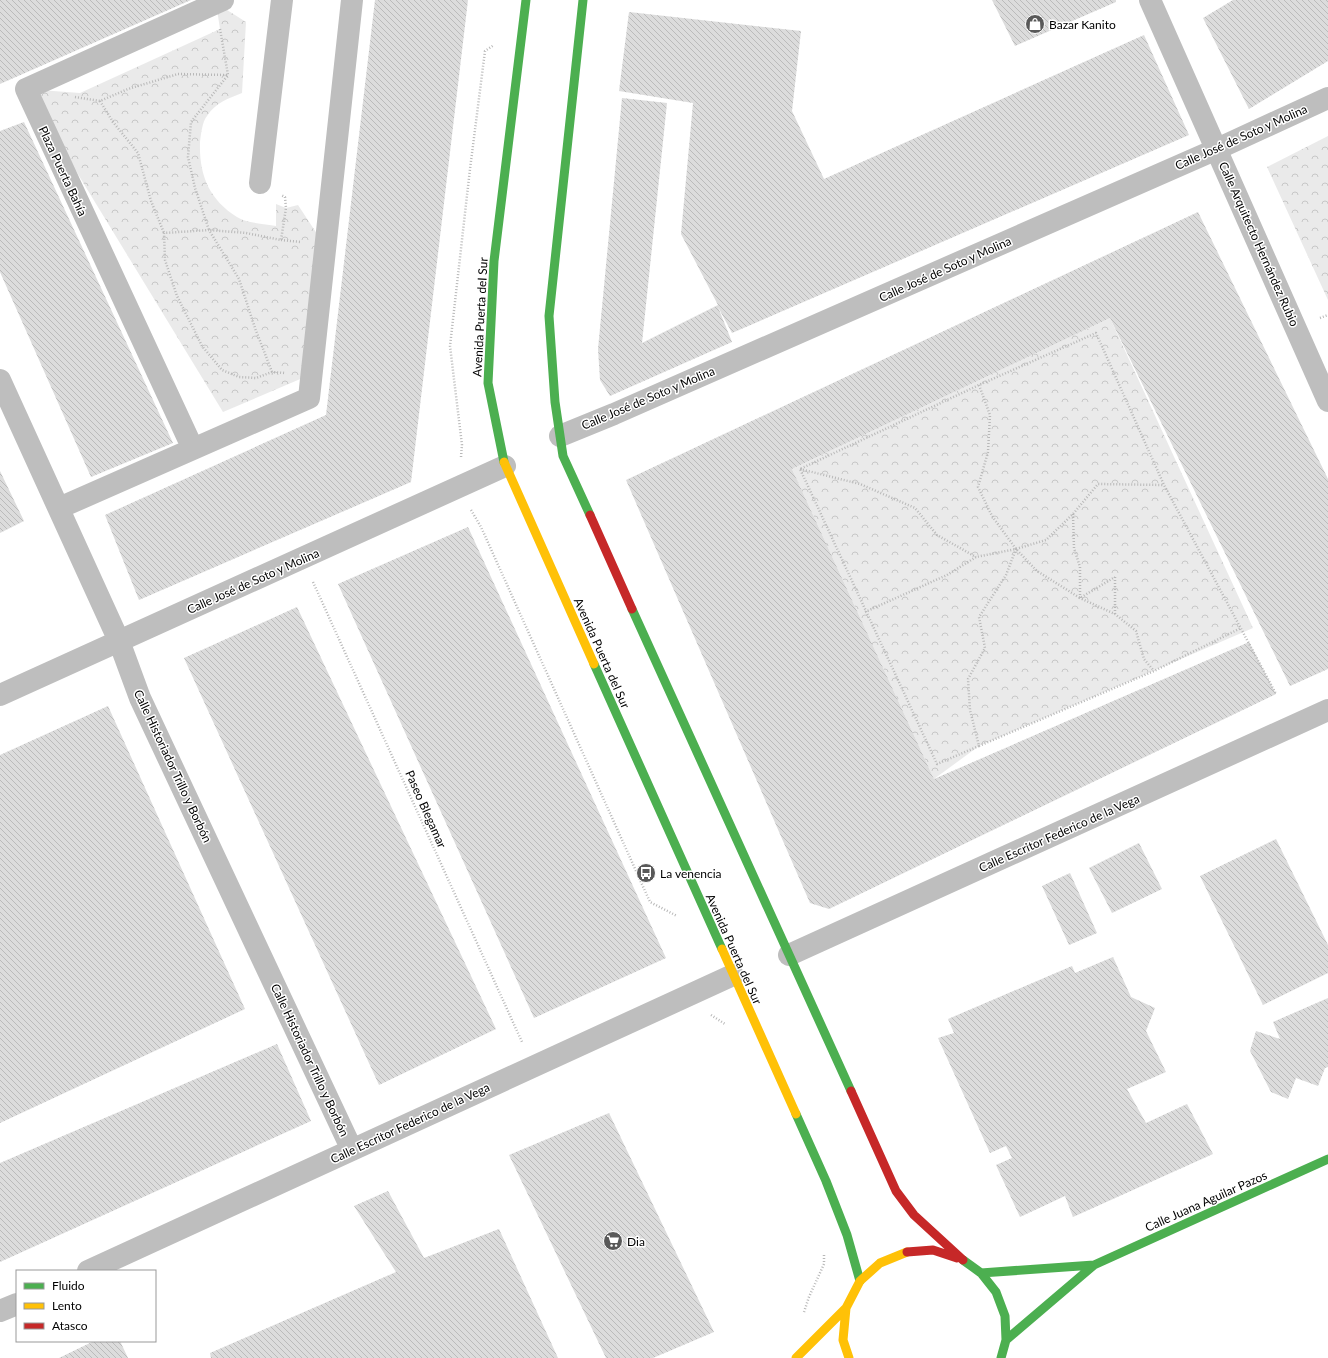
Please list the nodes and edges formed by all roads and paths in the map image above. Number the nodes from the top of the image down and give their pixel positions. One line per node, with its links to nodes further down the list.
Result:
1 (282, 0): 12 (street)
2 (352, 0): 17 (street)
3 (526, 0): 23 (main road, Avenida Puerta del Sur)
4 (583, 0): 21 (main road)
5 (1150, 0): 11 (street, Calle Arquitecto Hernández Rubio)
6 (219, 1): 7 (path); 22 (street, Plaza Puerta Bahía)
7 (228, 75): 10 (path); 14 (path)
8 (70, 96): 10 (path)
9 (1328, 98): 11 (street, Calle José de Soto y Molina)
10 (100, 100): 15 (path)
11 (1217, 149): 20 (street, Calle Arquitecto Hernández Rubio); 21 (street, Calle José de Soto y Molina)
12 (260, 183)
13 (286, 208): 14 (path)
14 (209, 230): 15 (path); 16 (path)
15 (164, 233): 16 (path)
16 (272, 372): 17 (path)
17 (312, 374): 22 (street)
18 (0, 380): 26 (street, Calle Historiador Trillo y Borbón)
19 (979, 385): 24 (path); 25 (path); 28 (path)
20 (1328, 401)
21 (560, 436): 41 (main road)
22 (193, 449): 26 (street)
23 (505, 466): 30 (street, Calle José de Soto y Molina); 42 (main road, Avenida Puerta del Sur)
24 (800, 469): 29 (path); 32 (path)
25 (1164, 485): 27 (path); 34 (path)
26 (59, 508): 35 (street, Calle Historiador Trillo y Borbón)
27 (1073, 514): 28 (path); 31 (path)
28 (1016, 549): 29 (path); 31 (path); 40 (path)
29 (976, 557): 32 (path)
30 (302, 558): 35 (street, Calle José de Soto y Molina); 43 (path, Paseo Blegamar)
31 (1080, 598): 33 (path); 33 (path)
32 (865, 612): 40 (path)
33 (1115, 614): 36 (path)
34 (1241, 628): 36 (path); 37 (path)
35 (119, 641): 38 (street, Calle José de Soto y Molina); 44 (street, Calle Historiador Trillo y Borbón)
36 (1154, 671): 40 (path)
37 (1276, 694)
38 (0, 695)
39 (1328, 710): 41 (street, Calle Escritor Federico de la Vega)
40 (979, 746)
41 (789, 955): 46 (main road)
42 (733, 975): 43 (street, Calle Escritor Federico de la Vega); 50 (main road, Avenida Puerta del Sur)
43 (533, 1067): 44 (street, Calle Escritor Federico de la Vega)
44 (352, 1150): 48 (street, Calle Escritor Federico de la Vega)
45 (1328, 1159): 47 (main road, Calle Juana Aguilar Pazos)
46 (960, 1258): 49 (main road); 50 (main road)
47 (1094, 1265): 49 (main road, Calle Juana Aguilar Pazos); 54 (main road, Calle Juana Aguilar Pazos)
48 (90, 1270)
49 (981, 1273): 54 (main road)
50 (860, 1282): 52 (main road)
51 (16, 1304): 53 (street)
52 (846, 1308): 55 (main road); 56 (main road)
53 (0, 1311)
54 (1006, 1340): 57 (main road)
55 (796, 1358)
56 (849, 1358)
57 (1001, 1358)

